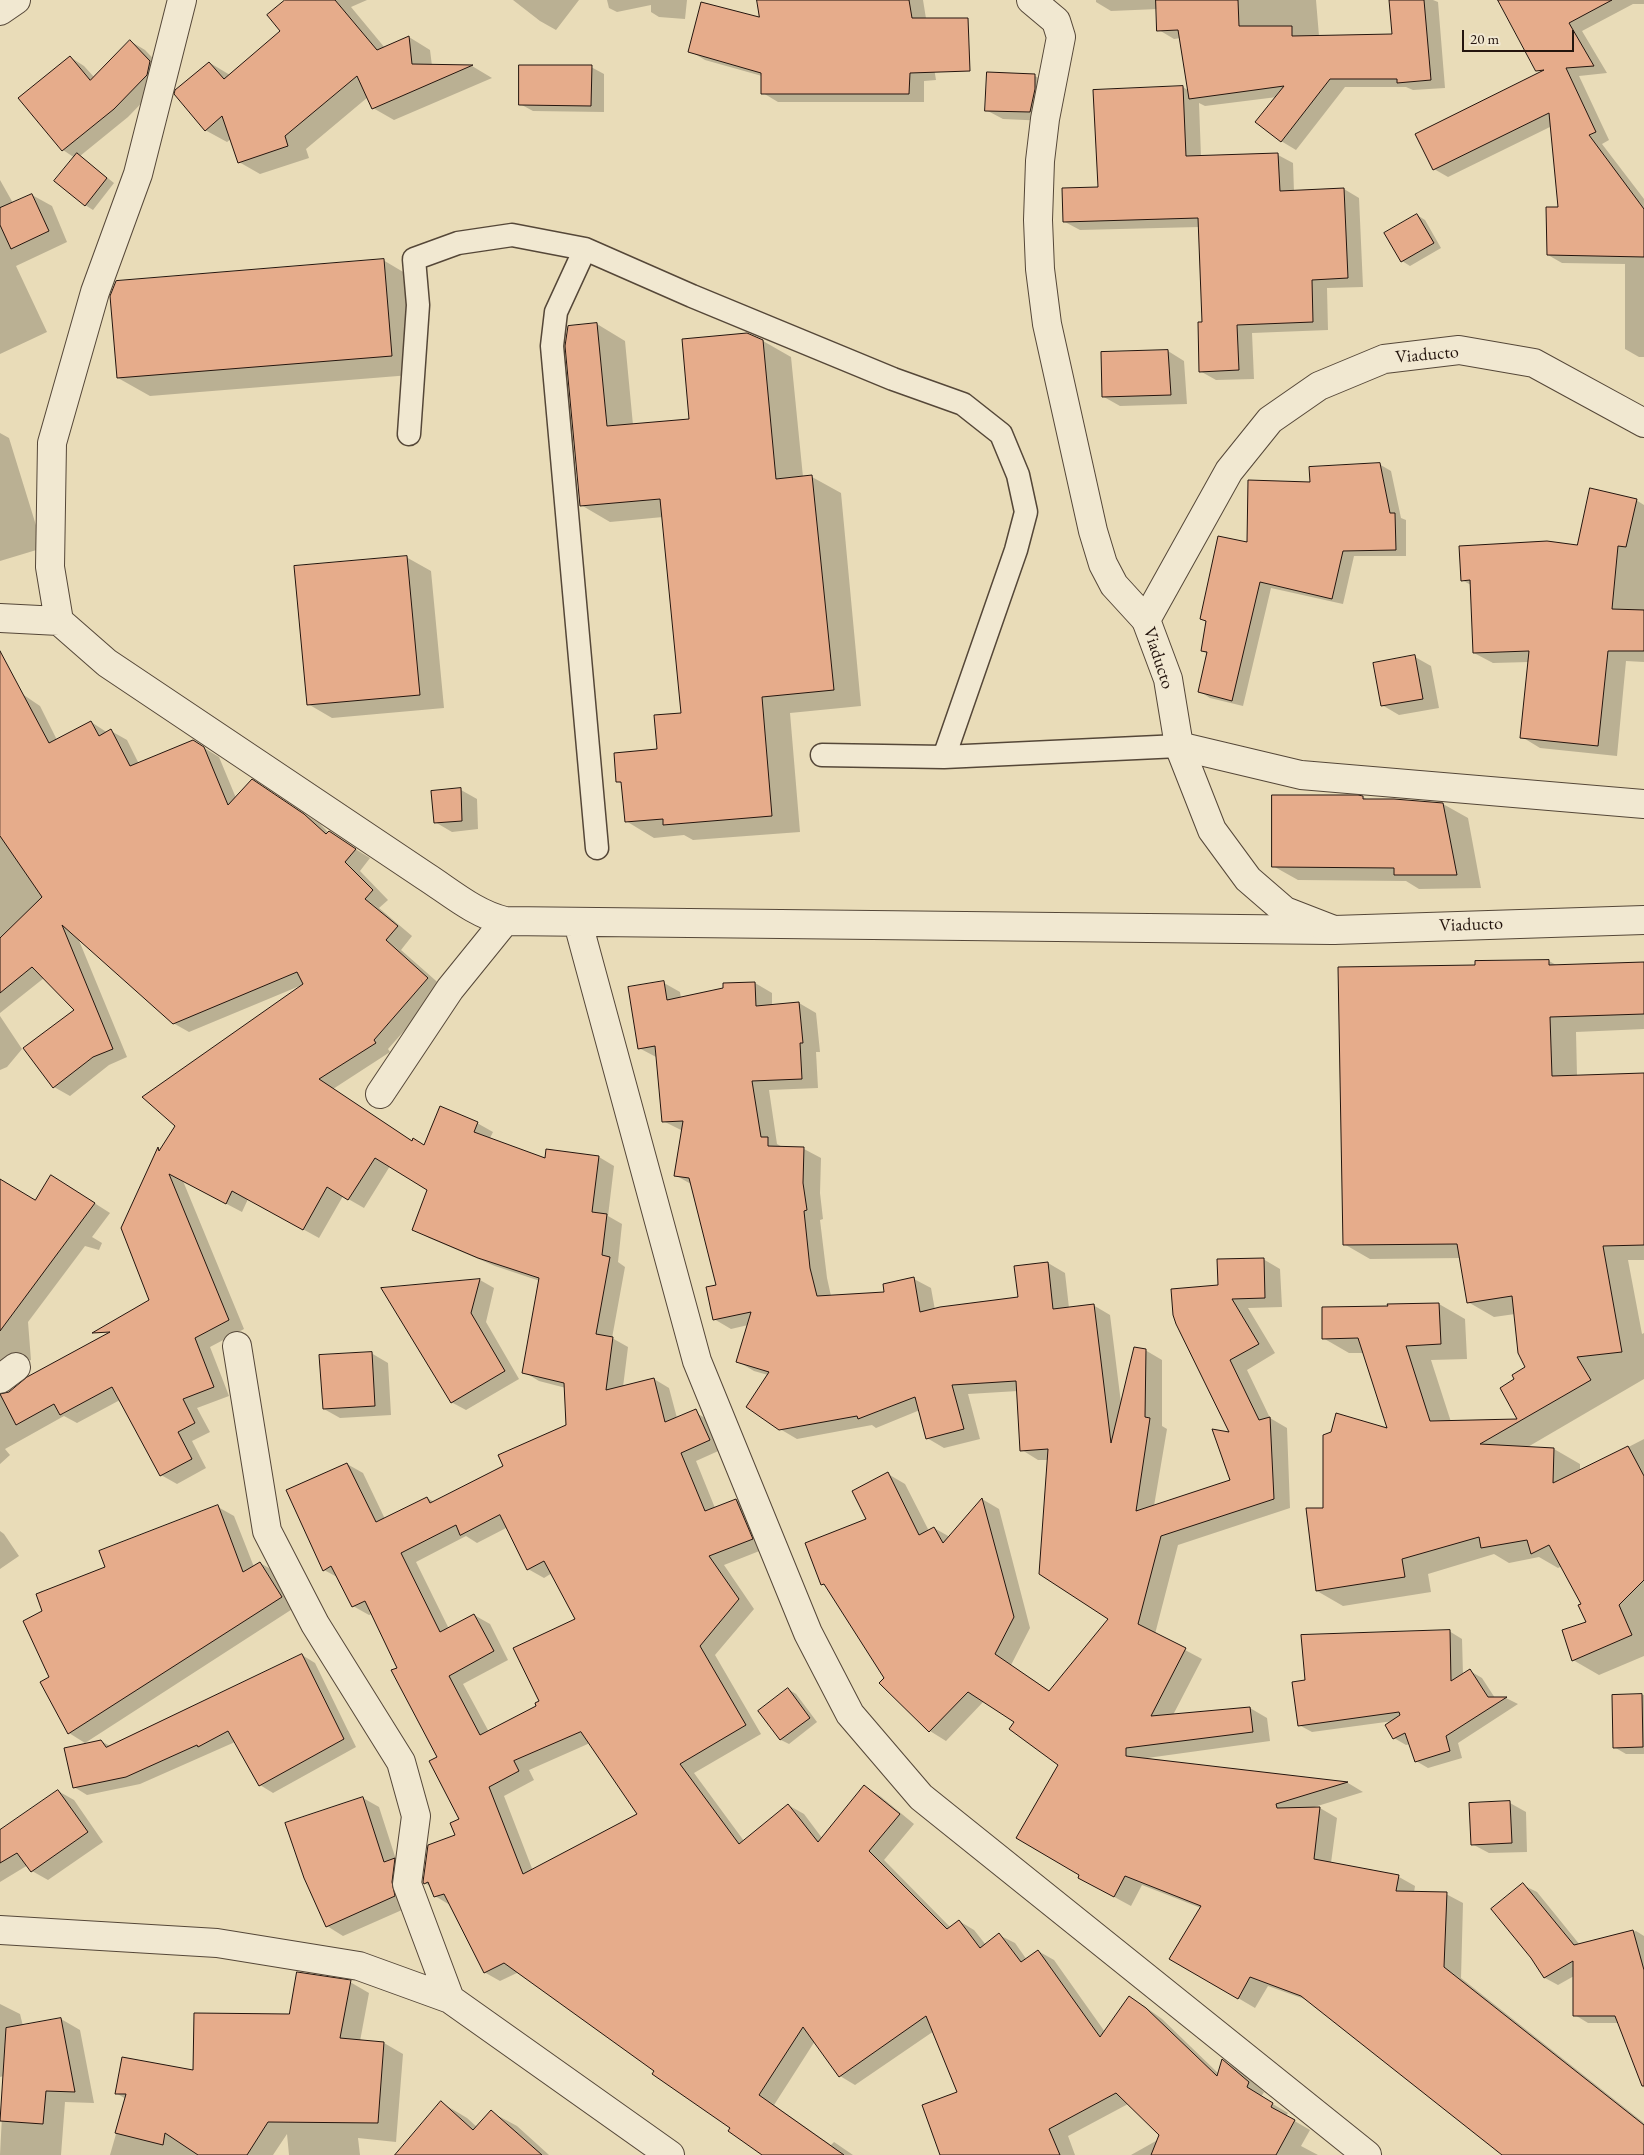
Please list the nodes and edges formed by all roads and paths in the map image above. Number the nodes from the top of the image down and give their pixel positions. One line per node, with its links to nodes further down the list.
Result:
1 (16, 0): 4 (street)
2 (182, 0): 10 (street)
3 (1031, 0): 9 (street)
4 (0, 11)
5 (585, 249): 7 (lane); 13 (lane); 15 (lane)
6 (1644, 424): 9 (street, Viaducto)
7 (409, 434)
8 (0, 618): 10 (street)
9 (1146, 620): 11 (street, Viaducto)
10 (60, 621): 17 (street)
11 (1179, 746): 13 (lane); 14 (street); 19 (street, Viaducto)
12 (822, 755): 13 (lane)
13 (944, 757)
14 (1644, 804)
15 (597, 848)
16 (1644, 920): 19 (street, Viaducto)
17 (505, 921): 18 (street); 20 (street)
18 (578, 923): 19 (street); 25 (street)
19 (1334, 930)
20 (380, 1094)
21 (237, 1346): 23 (street)
22 (0, 1930): 23 (street)
23 (450, 1999): 24 (street)
24 (670, 2155)
25 (1367, 2155)

